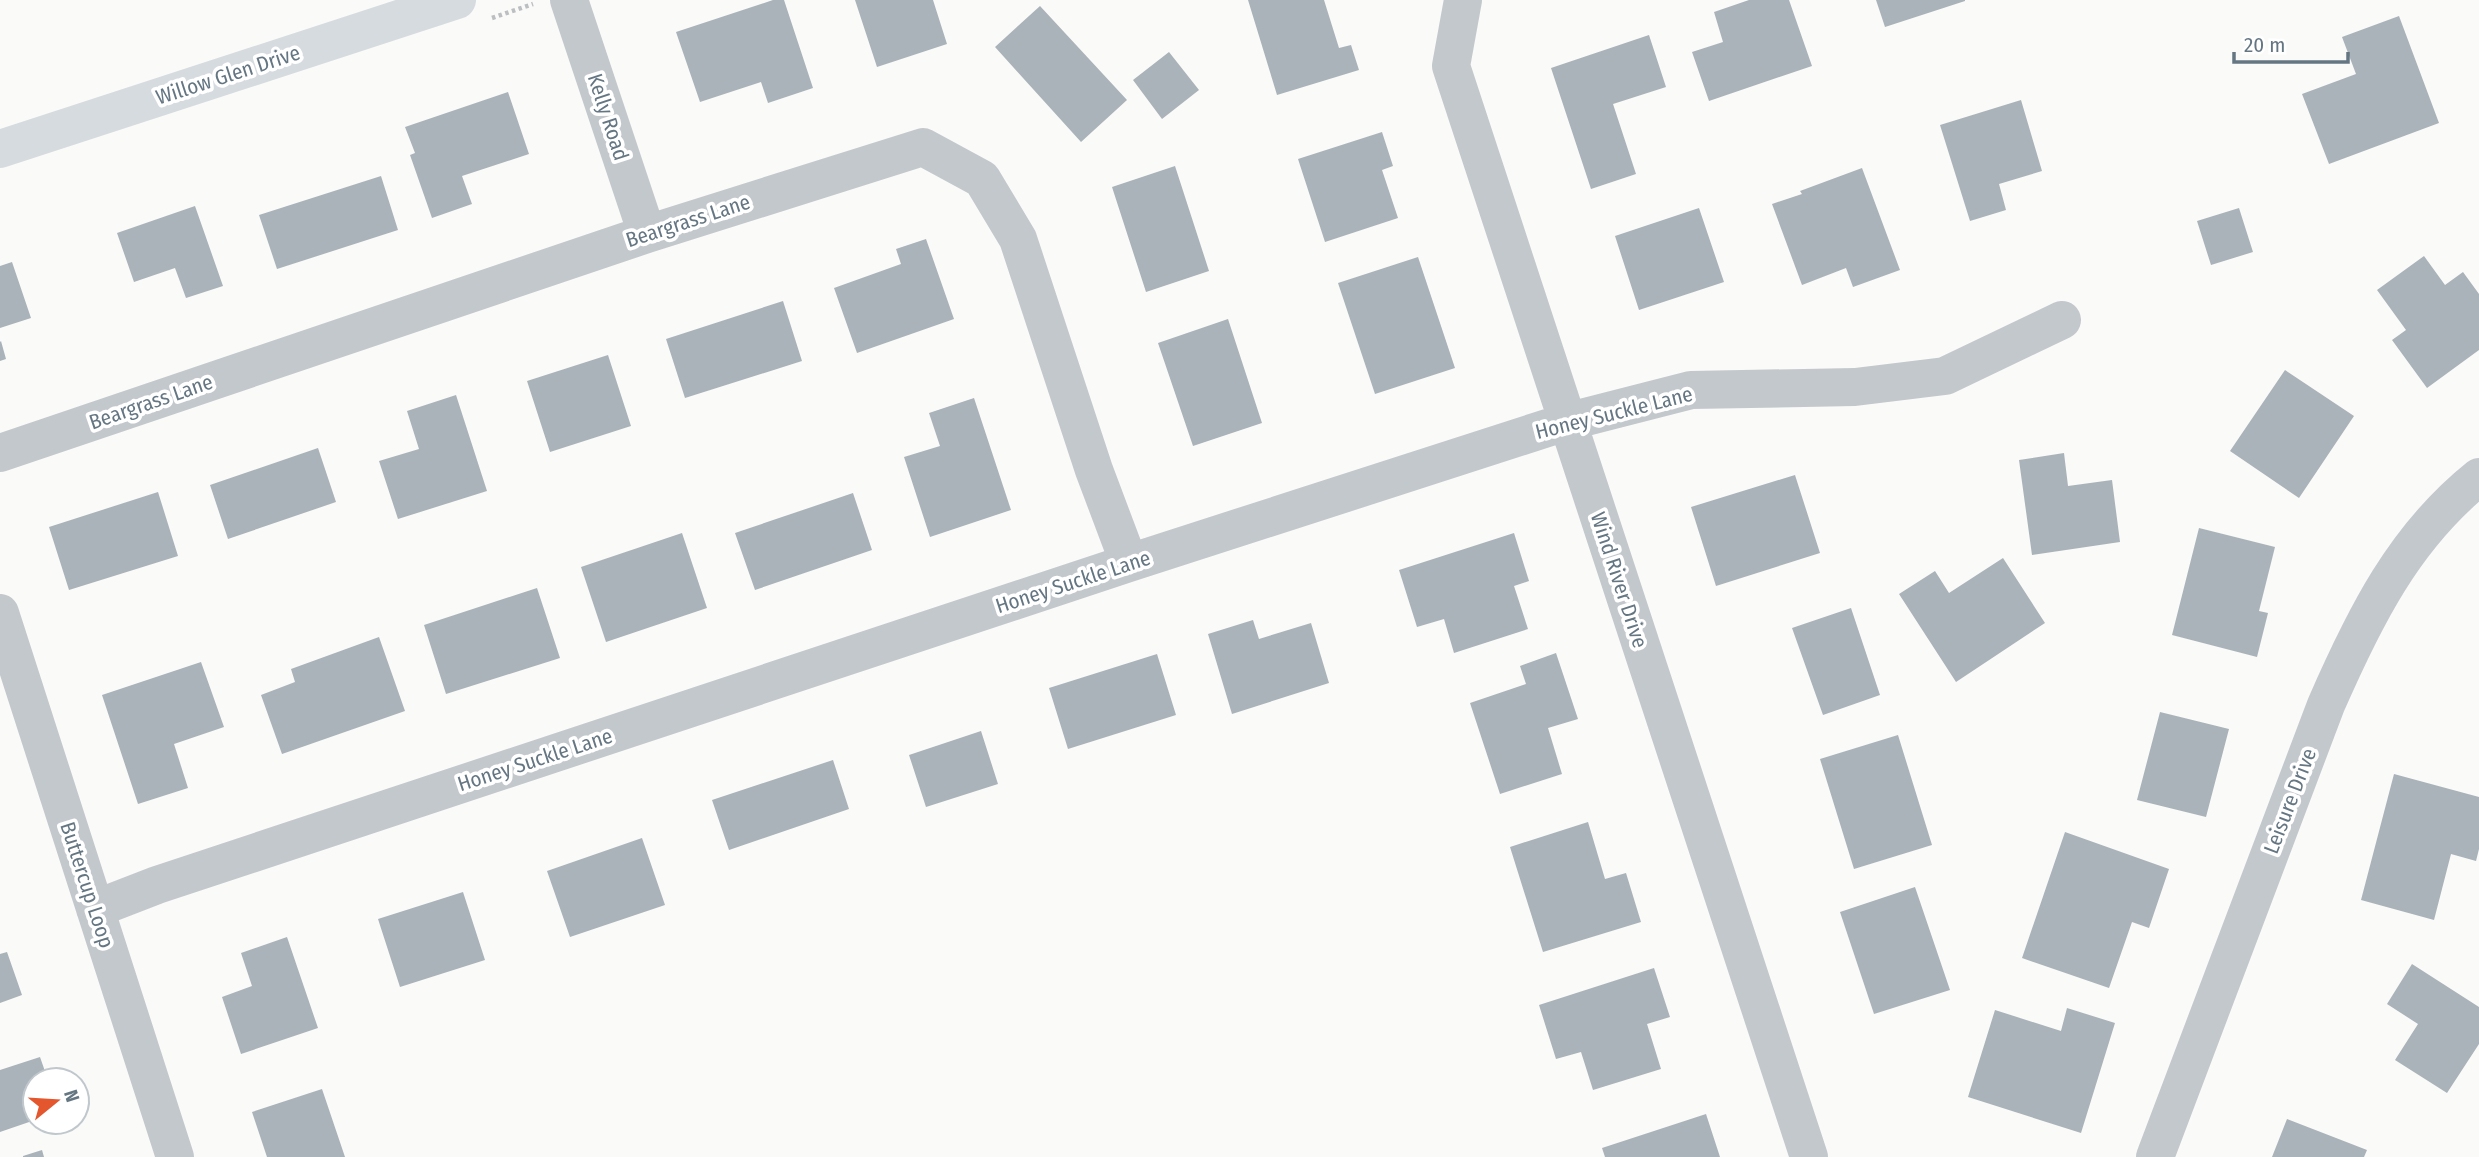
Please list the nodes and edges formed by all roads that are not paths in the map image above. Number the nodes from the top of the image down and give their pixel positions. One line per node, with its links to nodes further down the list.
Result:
1 (457, 0): 4 (main road, Willow Glen Drive)
2 (569, 0): 5 (street, Kelly Road)
3 (1463, 0): 7 (street, Wind River Drive)
4 (0, 149)
5 (647, 234): 8 (street, Beargrass Lane); 10 (street, Beargrass Lane)
6 (2062, 320): 7 (street, Honey Suckle Lane)
7 (1566, 422): 10 (street, Honey Suckle Lane); 14 (street, Wind River Drive)
8 (0, 453)
9 (2479, 477): 15 (street, Leisure Drive)
10 (1129, 563): 12 (street, Honey Suckle Lane)
11 (0, 613): 12 (street, Buttercup Loop)
12 (95, 909): 13 (street, Buttercup Loop)
13 (174, 1157)
14 (1809, 1157)
15 (2155, 1157)

